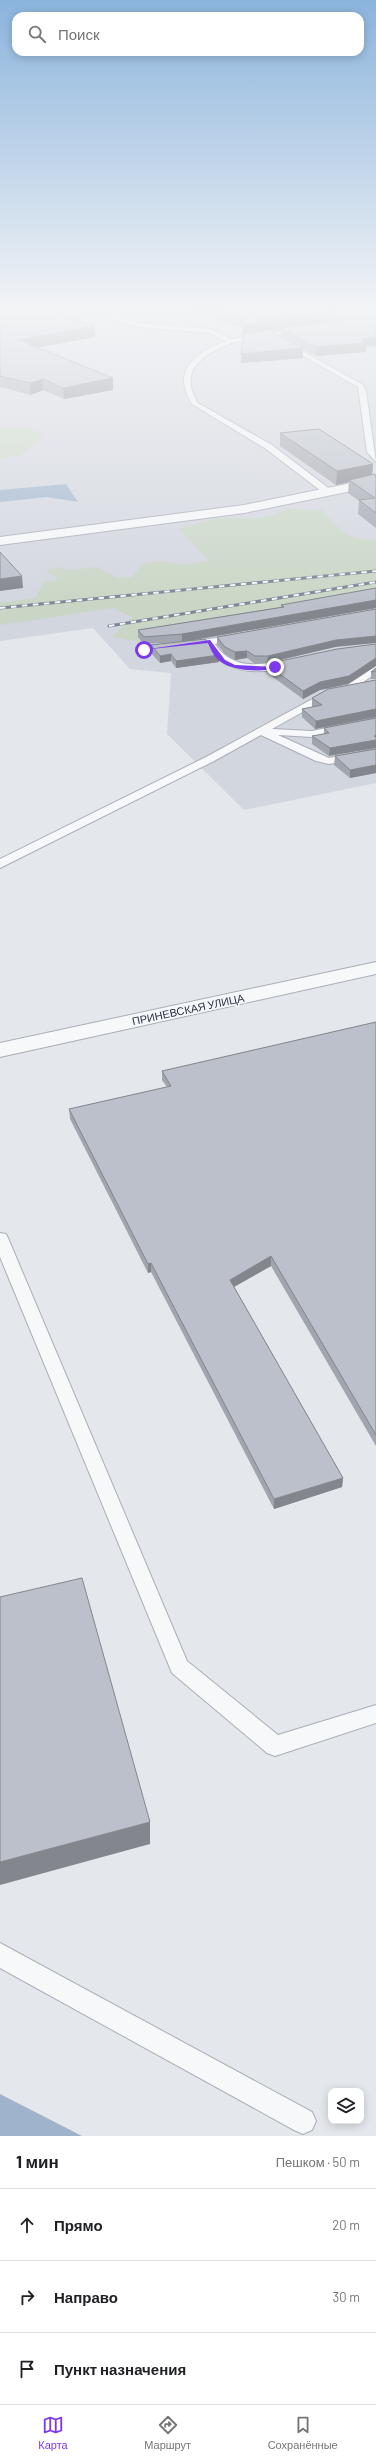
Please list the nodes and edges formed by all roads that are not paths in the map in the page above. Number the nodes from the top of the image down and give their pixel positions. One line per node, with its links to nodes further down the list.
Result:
1 (201, 408): 5 (lane)
2 (365, 408): 3 (lane)
3 (376, 460)
4 (376, 482): 5 (street)
5 (328, 492): 6 (street)
6 (0, 542)
7 (248, 635): 8 (lane)
8 (210, 642): 9 (lane); 10 (lane)
9 (144, 650)
10 (296, 662)
11 (376, 669): 13 (lane)
12 (376, 683): 13 (lane)
13 (349, 688): 15 (lane)
14 (376, 721): 15 (lane)
15 (260, 731): 16 (lane); 17 (lane)
16 (376, 752)
17 (0, 864)
18 (376, 968): 19 (street, ПРИНЕВСКАЯ УЛИЦА)
19 (0, 1050)
20 (0, 1238): 21 (lane)
21 (376, 1714)
22 (0, 1955): 23 (lane)
23 (304, 2121)

